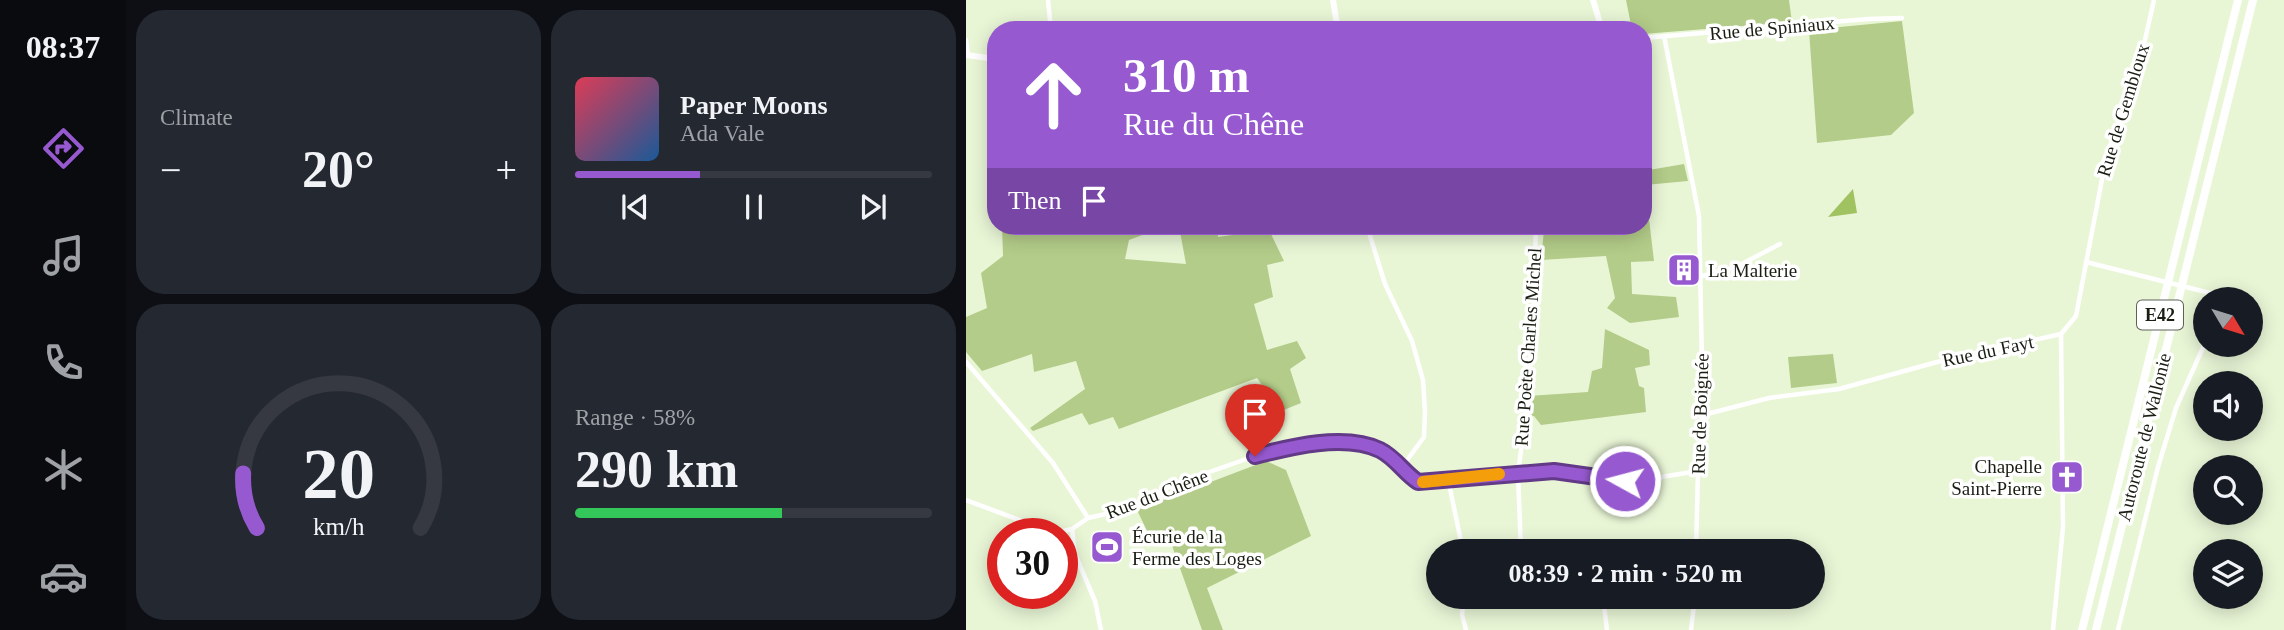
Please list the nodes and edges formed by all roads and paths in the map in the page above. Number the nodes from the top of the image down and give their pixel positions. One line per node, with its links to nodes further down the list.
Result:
1 (1048, 0): 8 (street)
2 (1333, 0): 9 (main road)
3 (1593, 0): 10 (main road)
4 (2154, 0): 19 (street, Rue de Gembloux)
5 (2238, 0): 46 (highway, Autoroute de Wallonie / E42)
6 (2253, 0): 47 (highway, Autoroute de Wallonie / E42)
7 (1902, 18): 11 (street, Rue de Spiniaux)
8 (1050, 21)
9 (1336, 21)
10 (1599, 21)
11 (1664, 36): 12 (street, Rue de Spiniaux); 20 (street, Rue de Boignée)
12 (1652, 37)
13 (966, 40): 14 (street)
14 (967, 55): 15 (main road)
15 (987, 58)
16 (1370, 235): 26 (street)
17 (1536, 235): 28 (street, Rue Poète Charles Michel)
18 (1780, 244): 20 (street)
19 (2086, 262): 21 (street); 22 (street, Rue du Fayt)
20 (1702, 276): 25 (street, Rue de Boignée)
21 (2193, 288)
22 (2061, 334): 25 (street, Rue du Fayt); 45 (street)
23 (2199, 357): 48 (street)
24 (966, 362): 32 (street)
25 (1703, 415): 27 (street, Rue de Boignée)
26 (1402, 467): 29 (street, Rue du Chêne); 32 (street, Rue du Chêne)
27 (1698, 471): 28 (street, Rue du Chêne); 36 (street, Rue de Boignée)
28 (1518, 473): 29 (street, Rue du Chêne); 35 (street, Rue Poète Charles Michel)
29 (1448, 480): 34 (street)
30 (966, 500): 31 (street)
31 (1014, 518)
32 (1088, 518): 33 (street, Rue du Chêne)
33 (1078, 525)
34 (1460, 539)
35 (1521, 539)
36 (1696, 539)
37 (1078, 561): 41 (street)
38 (1463, 609): 42 (street)
39 (1604, 609): 43 (street)
40 (1694, 609): 44 (street)
41 (1101, 630)
42 (1466, 630)
43 (1607, 630)
44 (1691, 630)
45 (2053, 630)
46 (2082, 630)
47 (2096, 630)
48 (2118, 630)

